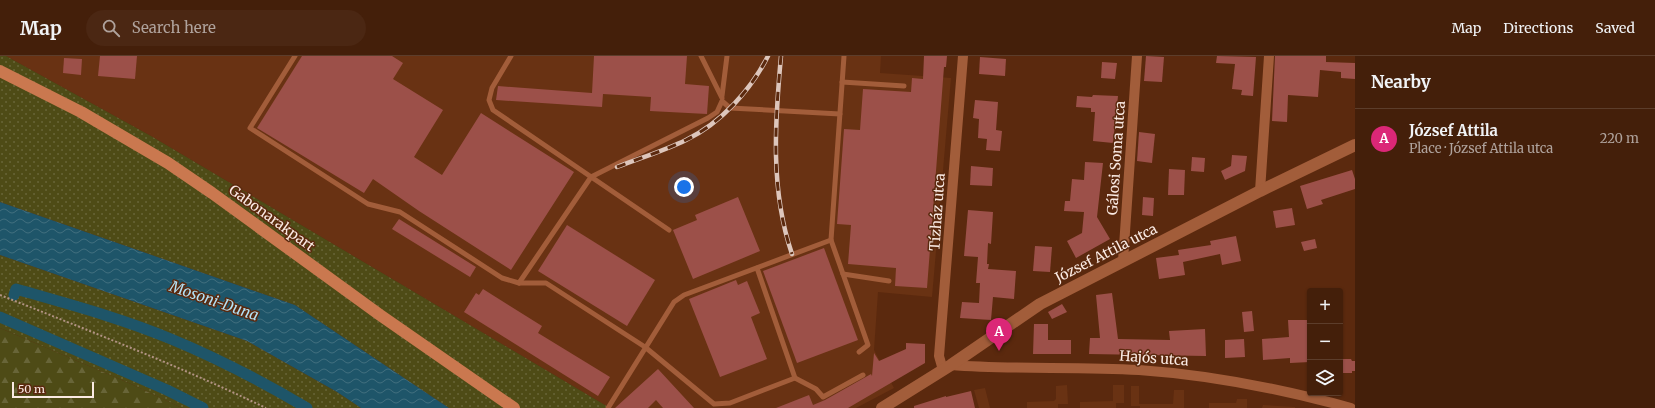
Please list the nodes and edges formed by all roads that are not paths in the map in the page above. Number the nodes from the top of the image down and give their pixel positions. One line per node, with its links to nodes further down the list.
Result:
1 (295, 56): 23 (lane)
2 (511, 56): 15 (lane)
3 (701, 56): 12 (lane)
4 (727, 56): 12 (lane)
5 (844, 56): 10 (lane)
6 (963, 56): 26 (street, Tízház utca)
7 (1137, 56): 19 (street, Gálosi Soma utca)
8 (1269, 56): 16 (street)
9 (0, 71): 29 (main road, Gabonarakpart)
10 (842, 82): 11 (lane); 13 (lane)
11 (904, 86)
12 (722, 99): 13 (lane); 15 (lane)
13 (840, 114): 18 (lane)
14 (1355, 145): 16 (street, József Attila utca)
15 (591, 177): 17 (lane); 23 (lane)
16 (1260, 191): 19 (street, József Attila utca)
17 (669, 230)
18 (831, 240): 20 (lane); 21 (lane)
19 (1123, 261): 26 (street, József Attila utca)
20 (757, 268): 24 (lane); 28 (lane)
21 (843, 274): 22 (lane); 25 (lane)
22 (889, 281)
23 (519, 283): 24 (lane)
24 (646, 347): 28 (lane); 30 (lane)
25 (859, 352)
26 (947, 368): 31 (street, József Attila utca); 32 (street, Hajós utca)
27 (863, 375): 28 (lane)
28 (795, 378)
29 (514, 408)
30 (608, 408)
31 (882, 408)
32 (1351, 408)

